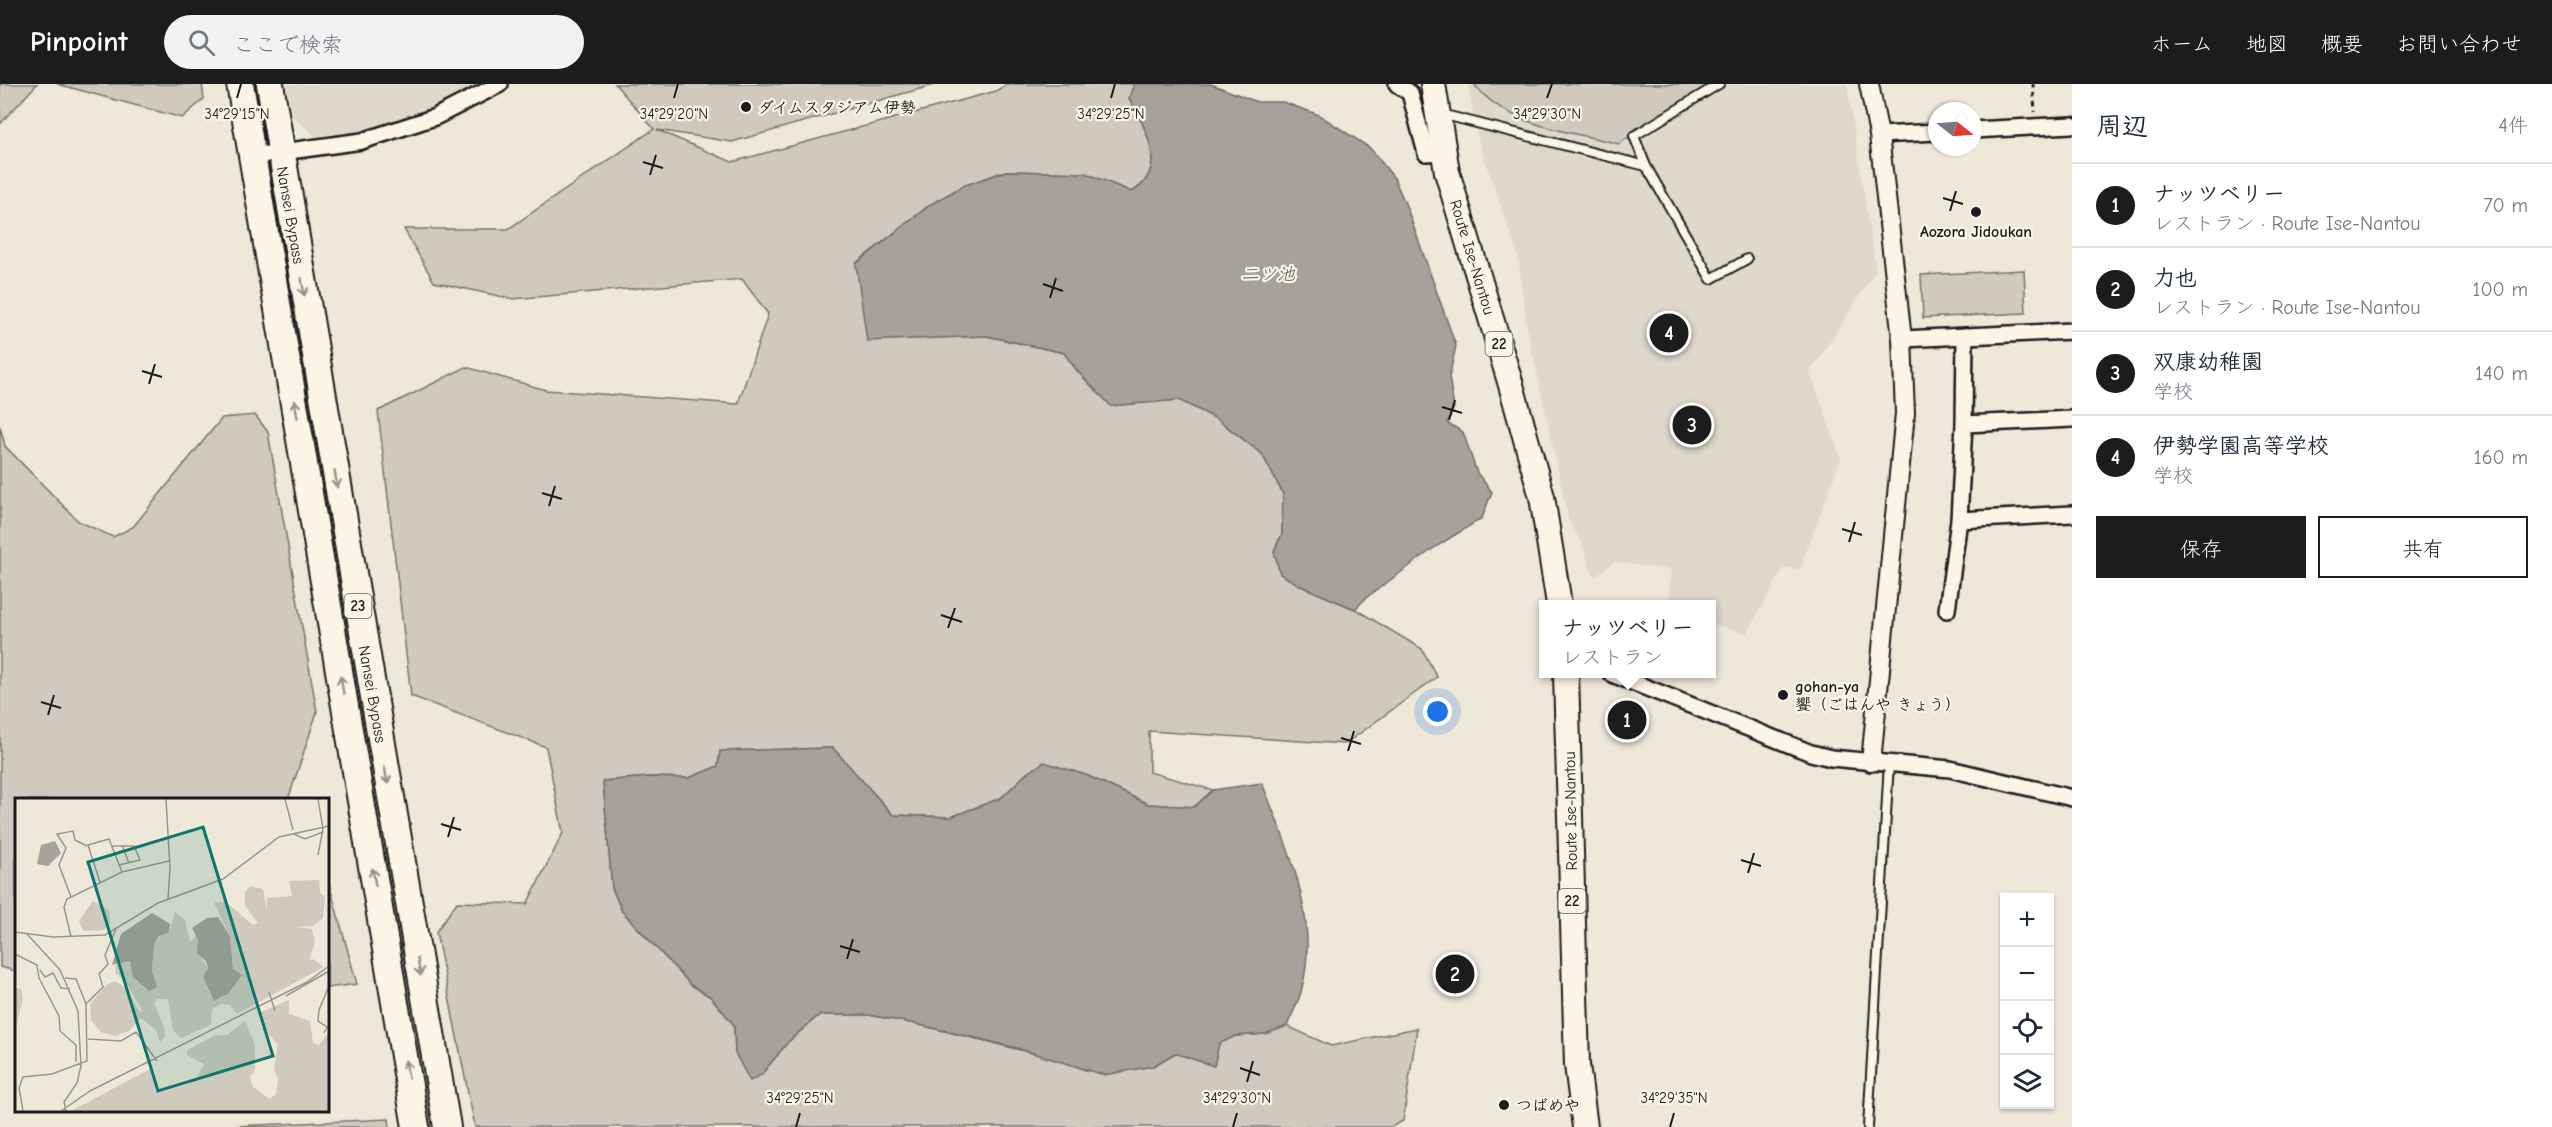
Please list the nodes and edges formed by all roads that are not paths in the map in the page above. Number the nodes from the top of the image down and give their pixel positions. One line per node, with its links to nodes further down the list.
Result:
1 (240, 84): 15 (highway, Nansei Bypass / 23)
2 (270, 84): 14 (highway, Nansei Bypass / 23)
3 (500, 84): 14 (street)
4 (1397, 84): 13 (street)
5 (1433, 84): 8 (main road, Route Ise-Nantou / 22)
6 (1719, 84): 16 (lane)
7 (1869, 84): 12 (street)
8 (1437, 113): 13 (main road, Route Ise-Nantou / 22); 16 (lane)
9 (2072, 125): 10 (street)
10 (1982, 130)
11 (1928, 132): 12 (street)
12 (1879, 135): 20 (street)
13 (1443, 152): 25 (main road, Route Ise-Nantou / 22)
14 (281, 153): 15 (street); 33 (highway, Nansei Bypass / 23, one-way to 33)
15 (253, 156): 32 (highway, Nansei Bypass / 23, one-way to 15)
16 (1646, 165): 17 (lane)
17 (1748, 260)
18 (2072, 331): 19 (street)
19 (1965, 336): 20 (street); 22 (street)
20 (1902, 339): 29 (street)
21 (2072, 419): 22 (street)
22 (1964, 423): 24 (street)
23 (2072, 514): 24 (street)
24 (1959, 520): 26 (street)
25 (1558, 600)
26 (1947, 610)
27 (1566, 678): 34 (main road, Route Ise-Nantou / 22)
28 (1622, 678): 29 (street)
29 (1871, 762): 30 (street)
30 (1889, 763): 31 (street); 35 (lane)
31 (2072, 798)
32 (416, 1127)
33 (447, 1127)
34 (1585, 1127)
35 (1868, 1127)

